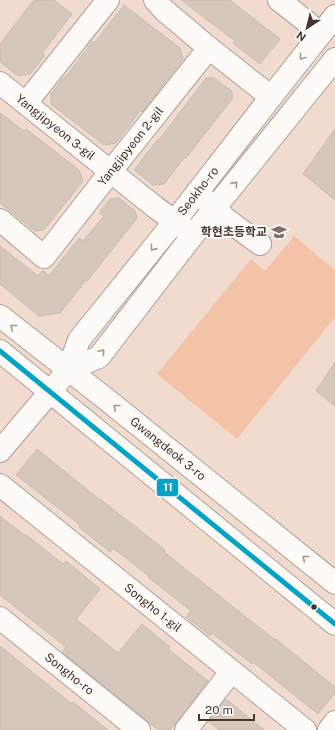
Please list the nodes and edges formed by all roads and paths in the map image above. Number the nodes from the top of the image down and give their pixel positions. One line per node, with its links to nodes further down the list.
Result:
1 (108, 0): 10 (main road)
2 (155, 0): 6 (main road)
3 (279, 0): 5 (main road)
4 (335, 16): 9 (main road, Seokho-ro, one-way to 9)
5 (308, 23)
6 (209, 48): 9 (main road); 11 (main road, Yangjipyeon 2-gil)
7 (335, 59): 13 (main road, Seokho-ro, one-way to 7)
8 (0, 83): 10 (main road, Yangjipyeon 3-gil)
9 (270, 97): 12 (main road, Seokho-ro)
10 (26, 103): 11 (main road, Yangjipyeon 3-gil)
11 (110, 171): 14 (main road, Yangjipyeon 2-gil); 15 (main road, Yangjipyeon 3-gil)
12 (197, 192): 13 (main road); 15 (main road, Seokho-ro)
13 (215, 208): 16 (main road, Seokho-ro); 17 (main road)
14 (0, 220)
15 (175, 221): 16 (main road, Yangjipyeon 3-gil); 20 (main road, Seokho-ro, one-way to 20)
16 (193, 235): 20 (main road, Seokho-ro, one-way to 16)
17 (260, 244)
18 (0, 316): 20 (main road, Gwangdeok 3-ro, one-way to 18)
19 (0, 350): 21 (main road)
20 (68, 370): 21 (main road, Seokho-ro); 24 (main road, Gwangdeok 3-ro, one-way to 20)
21 (50, 392): 22 (main road); 26 (main road)
22 (0, 450)
23 (0, 485): 27 (main road, Songho 1-gil)
24 (335, 583)
25 (0, 618): 29 (main road, Songho-ro)
26 (335, 624)
27 (231, 672): 30 (main road); 31 (main road, Songho 1-gil)
28 (335, 722): 32 (main road)
29 (139, 730)
30 (186, 730)
31 (305, 730)
32 (329, 730)

